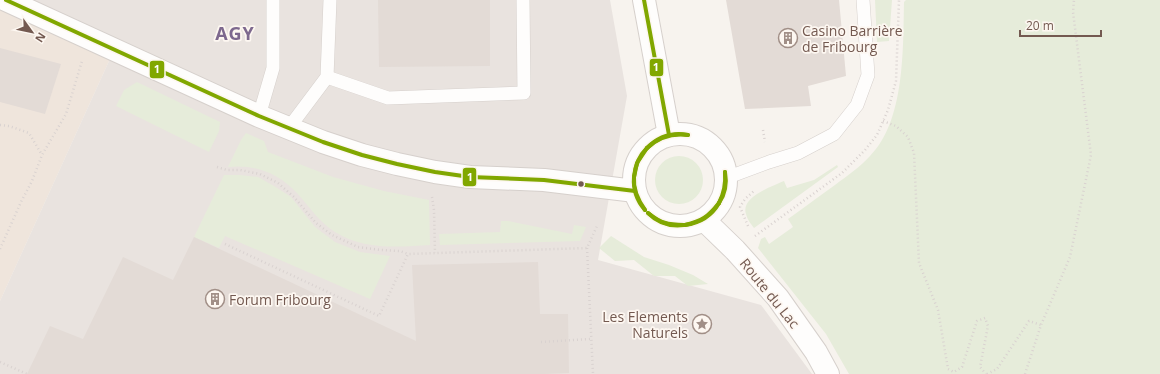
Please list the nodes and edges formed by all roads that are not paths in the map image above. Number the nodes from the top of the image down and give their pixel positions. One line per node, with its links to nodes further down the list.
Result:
1 (6, 0): 8 (street)
2 (273, 0): 8 (lane)
3 (330, 0): 7 (lane)
4 (523, 0): 7 (lane)
5 (644, 0): 10 (street)
6 (864, 0): 11 (lane)
7 (327, 77): 9 (lane)
8 (259, 116): 9 (street)
9 (288, 129): 12 (street)
10 (669, 135): 11 (street); 12 (street)
11 (726, 178): 13 (street)
12 (635, 191): 13 (street)
13 (704, 220): 14 (street, Route du Lac)
14 (828, 374)

